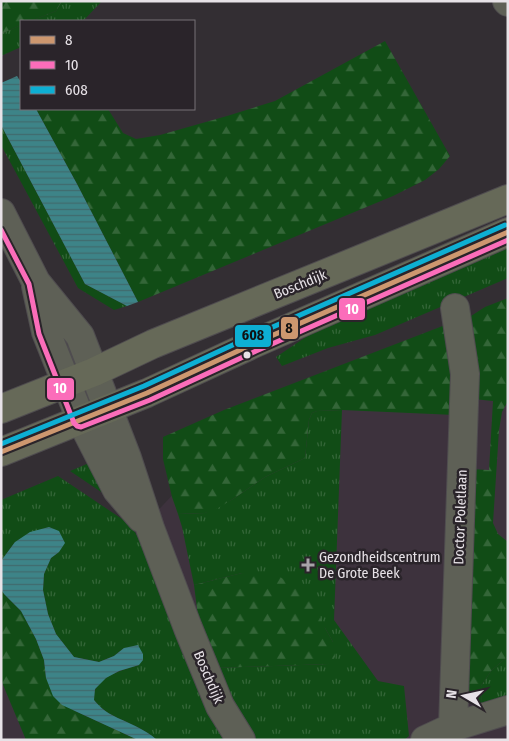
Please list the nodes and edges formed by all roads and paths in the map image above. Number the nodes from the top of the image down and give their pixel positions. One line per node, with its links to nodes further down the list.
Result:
1 (508, 199): 6 (main road, Boschdijk)
2 (1, 214): 4 (street, Boschdijk)
3 (508, 232): 9 (main road)
4 (36, 282): 6 (street, Boschdijk); 7 (street, Boschdijk)
5 (455, 308): 14 (street, Doctor Poletlaan)
6 (94, 372): 7 (main road, Boschdijk); 9 (street, Boschdijk)
7 (66, 383): 8 (main road, Boschdijk); 10 (street, Boschdijk)
8 (1, 409)
9 (108, 409): 10 (main road); 12 (street, Boschdijk)
10 (81, 420): 11 (main road); 12 (street, Boschdijk)
11 (1, 452)
12 (150, 528): 15 (street, Boschdijk)
13 (508, 710): 14 (street, Doctor Poletlaan)
14 (439, 735)
15 (241, 740)

